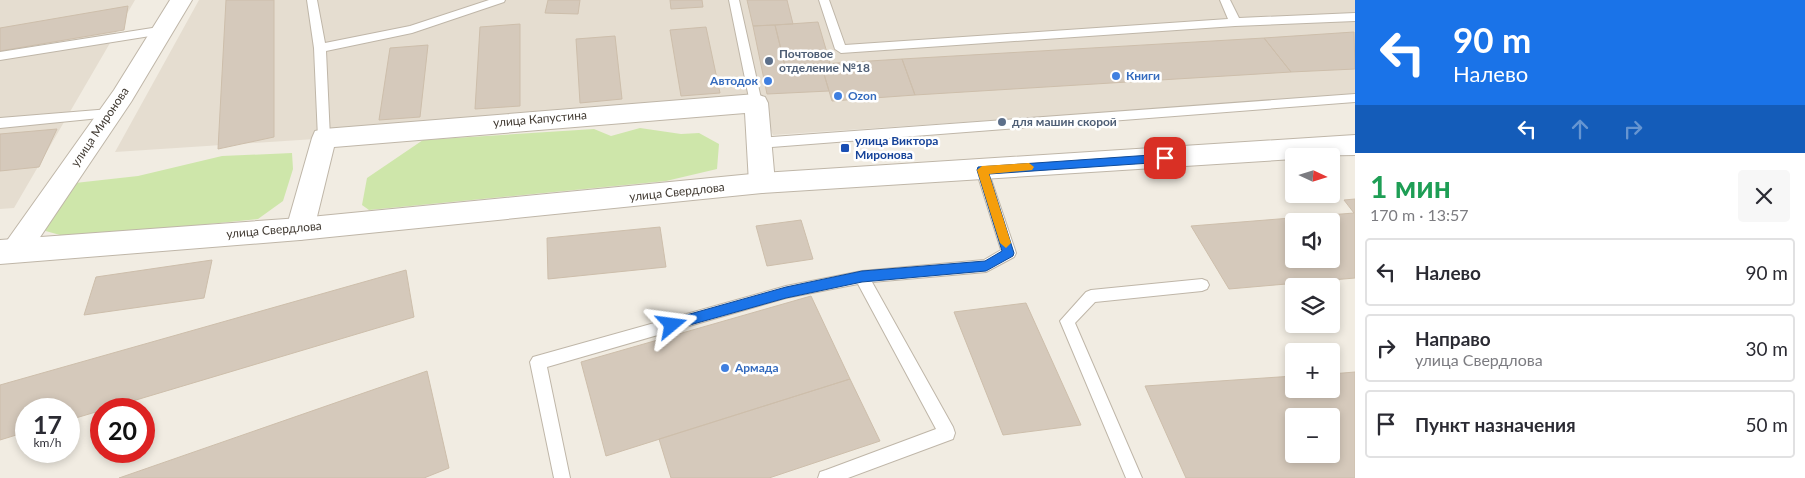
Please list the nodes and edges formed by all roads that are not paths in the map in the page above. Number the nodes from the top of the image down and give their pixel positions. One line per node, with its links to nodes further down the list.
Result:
1 (180, 0): 9 (street, улица Миронова)
2 (312, 0): 10 (lane)
3 (500, 0): 10 (lane)
4 (734, 0): 13 (lane)
5 (824, 0): 8 (lane)
6 (1225, 0): 8 (lane)
7 (1355, 17): 8 (lane)
8 (1236, 22)
9 (164, 30): 11 (lane); 14 (street, улица Миронова)
10 (320, 48): 16 (lane)
11 (0, 56)
12 (1355, 98): 17 (lane)
13 (756, 103): 16 (street, улица Капустина); 17 (street)
14 (110, 113): 15 (lane); 22 (street, улица Миронова)
15 (0, 123)
16 (324, 138): 21 (street)
17 (759, 143): 20 (street)
18 (1355, 145): 19 (street, улица Свердлова)
19 (982, 170): 20 (street, улица Свердлова); 23 (lane)
20 (762, 183): 21 (street, улица Свердлова)
21 (300, 228): 22 (street, улица Свердлова)
22 (8, 251)
23 (862, 276): 25 (lane); 26 (lane)
24 (1202, 285): 27 (lane)
25 (562, 478)
26 (826, 478)
27 (1134, 478)

